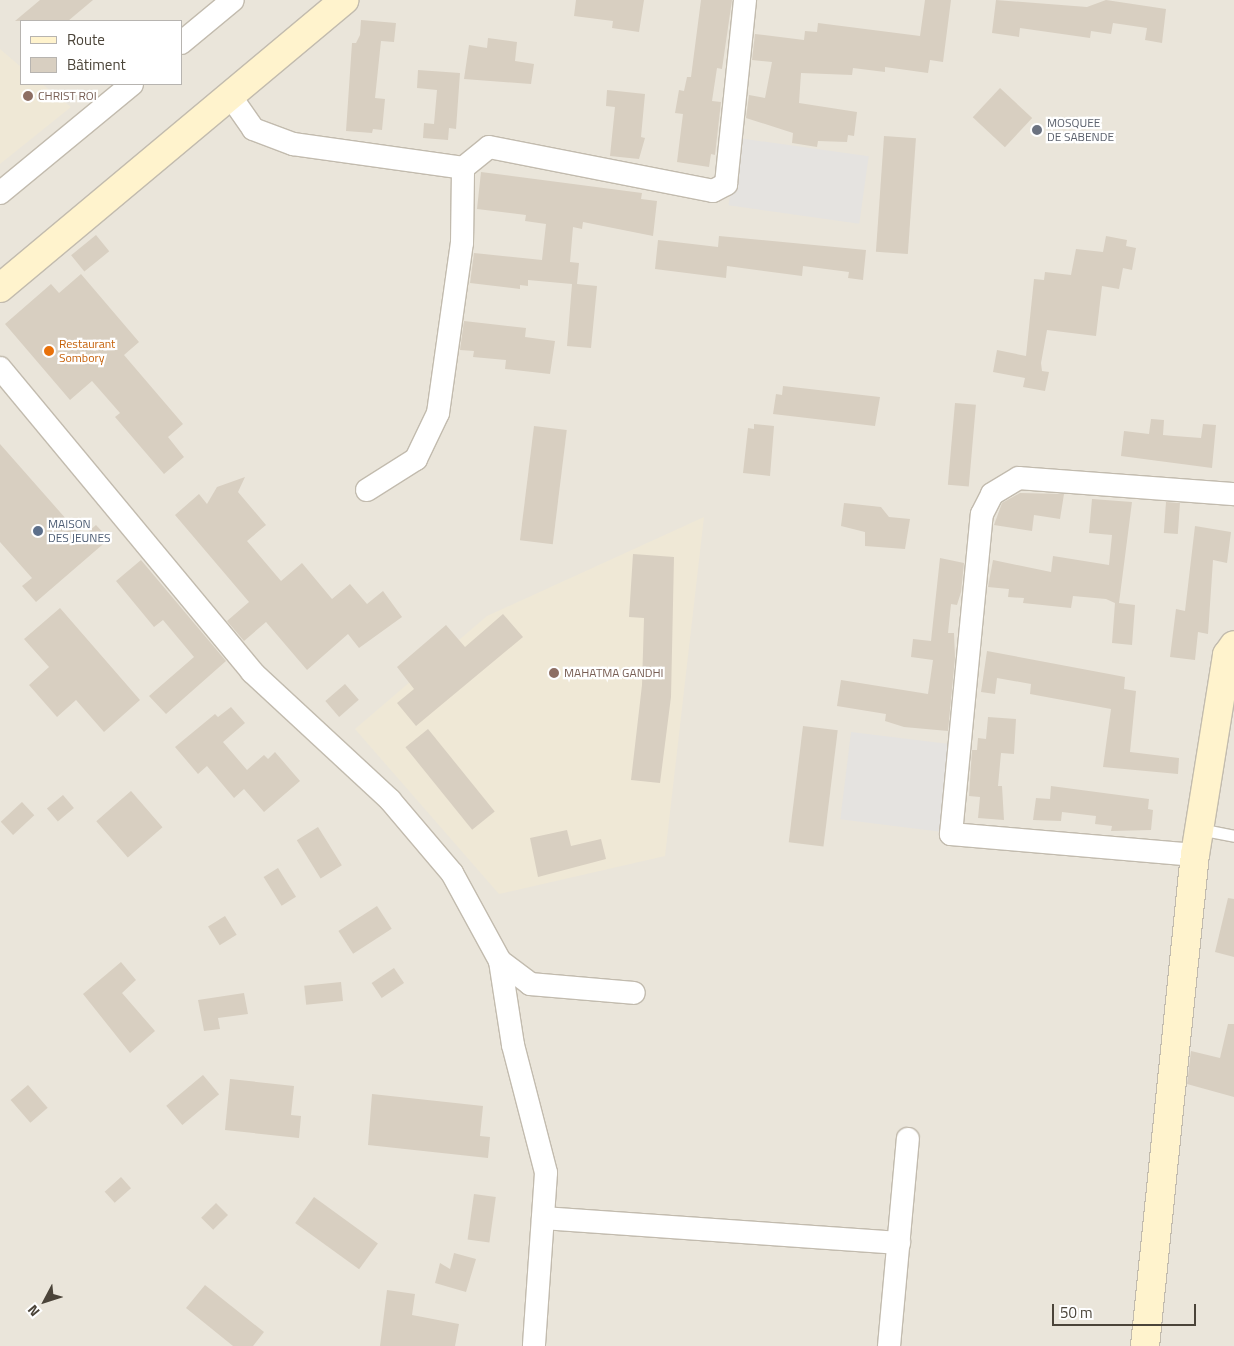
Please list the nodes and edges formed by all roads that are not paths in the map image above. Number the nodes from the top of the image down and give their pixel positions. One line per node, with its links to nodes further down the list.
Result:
1 (233, 0): 4 (street)
2 (345, 0): 6 (main road)
3 (745, 0): 7 (street)
4 (182, 42)
5 (131, 85): 8 (street)
6 (231, 97): 7 (street); 9 (main road)
7 (463, 168): 11 (street)
8 (0, 193)
9 (0, 288)
10 (0, 368): 16 (street)
11 (367, 490)
12 (1234, 494): 15 (street)
13 (1234, 645): 15 (main road)
14 (1234, 836): 15 (lane)
15 (1197, 842): 23 (main road)
16 (500, 961): 17 (street); 19 (street)
17 (634, 993)
18 (908, 1139): 20 (street)
19 (544, 1218): 20 (street); 21 (street)
20 (898, 1243): 22 (street)
21 (534, 1346)
22 (889, 1346)
23 (1145, 1346)

